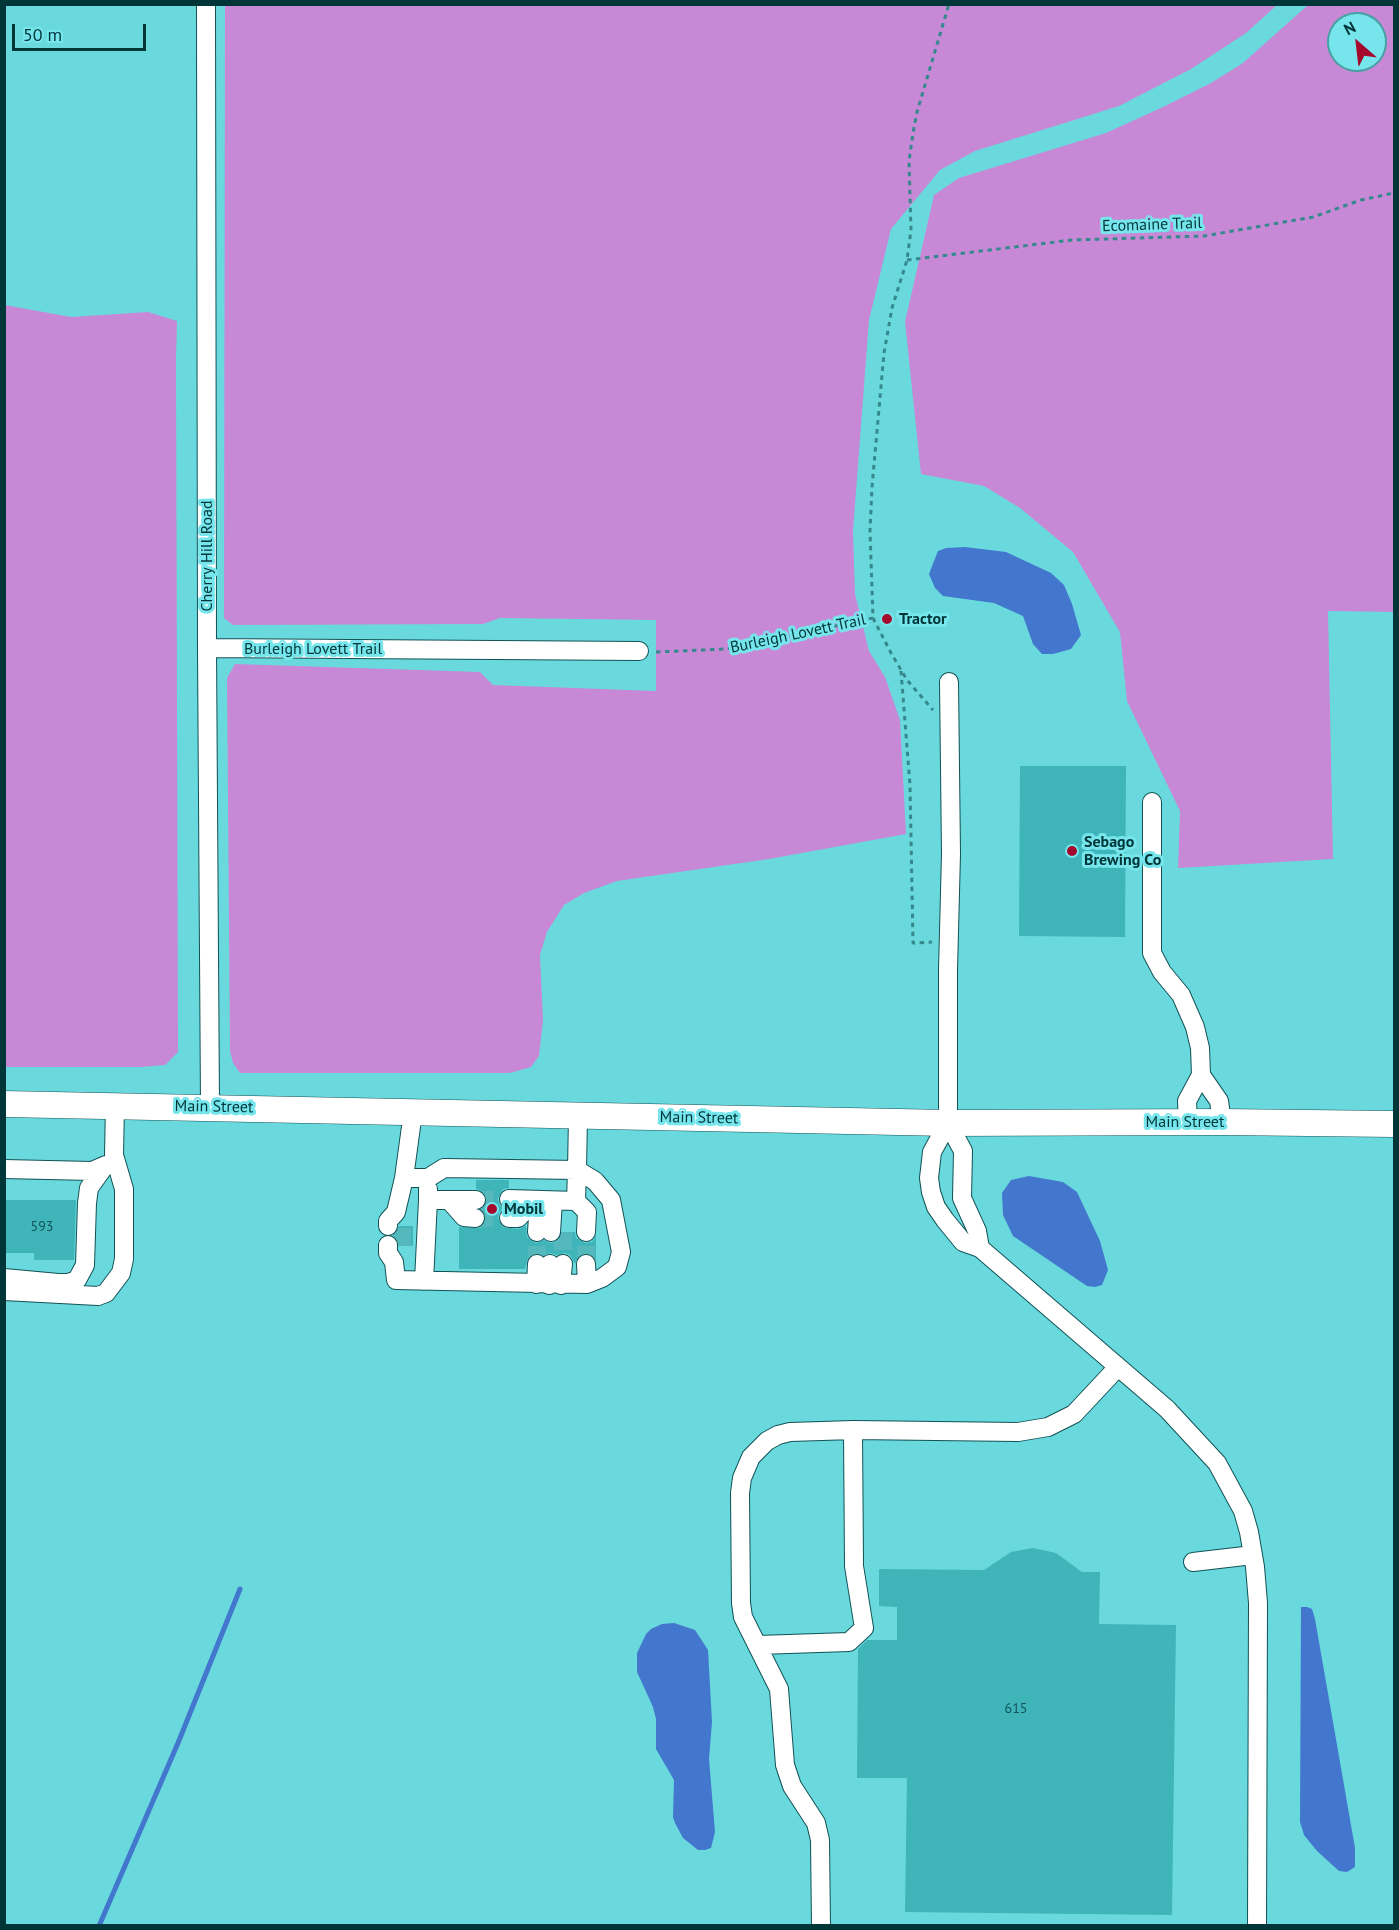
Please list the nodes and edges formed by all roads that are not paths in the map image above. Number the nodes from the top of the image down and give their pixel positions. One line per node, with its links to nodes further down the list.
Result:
1 (206, 4): 2 (street, Cherry Hill Road)
2 (207, 648): 3 (street, Burleigh Lovett Trail); 9 (street, Cherry Hill Road)
3 (639, 651)
4 (949, 682): 14 (street)
5 (1152, 802): 6 (street)
6 (1201, 1075): 12 (street); 13 (street)
7 (4, 1104): 8 (highway, Main Street)
8 (115, 1105): 9 (highway, Main Street); 16 (street)
9 (210, 1107): 10 (highway, Main Street)
10 (413, 1112): 11 (highway, Main Street); 20 (street)
11 (578, 1116): 14 (highway, Main Street); 18 (street)
12 (1188, 1122): 13 (highway, Main Street); 14 (highway, Main Street)
13 (1222, 1122): 15 (highway, Main Street)
14 (948, 1123): 27 (street); 27 (street)
15 (1395, 1124)
16 (109, 1161): 17 (street); 30 (street); 33 (street)
17 (4, 1169)
18 (577, 1170): 19 (street); 23 (street); 32 (street)
19 (428, 1178): 20 (street); 22 (street)
20 (404, 1179): 26 (street)
21 (509, 1199): 23 (street)
22 (428, 1200): 24 (street); 31 (street)
23 (554, 1201): 23 (street); 25 (street)
24 (476, 1209)
25 (509, 1218)
26 (395, 1222)
27 (980, 1248): 34 (street)
28 (395, 1251): 31 (street)
29 (562, 1264): 32 (street); 32 (street); 32 (street)
30 (4, 1278)
31 (424, 1281): 32 (street)
32 (561, 1285)
33 (4, 1291)
34 (1118, 1367): 35 (street); 36 (street)
35 (853, 1430): 38 (street); 38 (street)
36 (1253, 1555): 37 (street); 40 (street)
37 (1193, 1562)
38 (758, 1645): 39 (street)
39 (821, 1926)
40 (1257, 1926)

